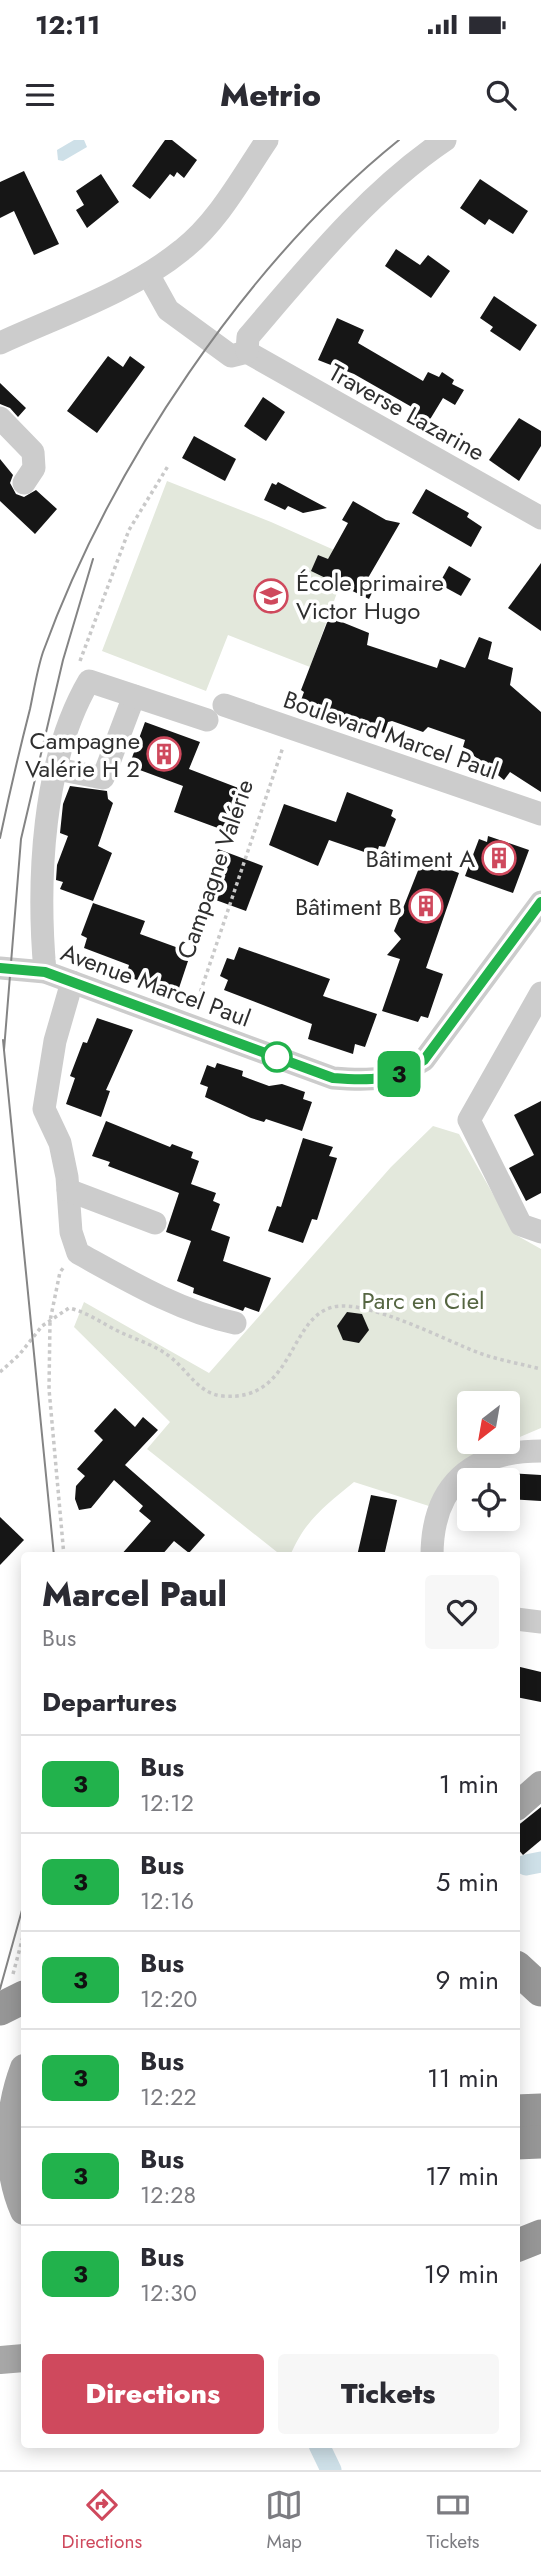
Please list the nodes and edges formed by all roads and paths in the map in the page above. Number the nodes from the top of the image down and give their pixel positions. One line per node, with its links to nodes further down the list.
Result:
1 (267, 140): 3 (street)
2 (446, 140): 5 (street)
3 (148, 274): 4 (street); 5 (street, Traverse Lazarine)
4 (0, 342)
5 (247, 352): 9 (street, Traverse Lazarine)
6 (0, 418): 8 (street)
7 (168, 466): 10 (path)
8 (24, 483)
9 (541, 518)
10 (80, 663)
11 (134, 696): 12 (street, Boulevard Marcel Paul); 13 (street); 13 (street)
12 (290, 729): 14 (street, Boulevard Marcel Paul); 20 (path, Campagne Valérie)
13 (57, 769): 17 (street)
14 (541, 814)
15 (541, 902): 20 (street, Avenue Marcel Paul)
16 (0, 968): 17 (street, Avenue Marcel Paul)
17 (45, 972): 18 (street, Avenue Marcel Paul)
18 (72, 982): 20 (street, Avenue Marcel Paul); 21 (street)
19 (541, 993): 23 (street)
20 (189, 1025)
21 (68, 1191): 22 (street); 24 (street)
22 (155, 1223)
23 (541, 1232)
24 (78, 1253): 25 (path); 26 (street)
25 (50, 1321): 27 (path); 28 (path); 30 (path)
26 (234, 1324)
27 (541, 1369)
28 (0, 1371)
29 (541, 1451): 31 (street)
30 (64, 1552)
31 (432, 1552)
32 (520, 1619): 33 (street)
33 (541, 1622)
34 (541, 1784): 35 (main road)
35 (520, 1803)
36 (21, 1960): 39 (path)
37 (520, 1971): 40 (highway)
38 (520, 1980): 40 (highway)
39 (18, 1986): 41 (highway)
40 (541, 1991)
41 (0, 2009)
42 (21, 2080): 47 (main road, bridge)
43 (541, 2110): 44 (highway)
44 (520, 2111)
45 (541, 2142): 46 (highway)
46 (520, 2143)
47 (12, 2156): 48 (main road); 49 (main road, bridge)
48 (0, 2183)
49 (21, 2204)
50 (541, 2236): 51 (highway)
51 (520, 2244)
52 (21, 2358): 53 (main road)
53 (0, 2360)

